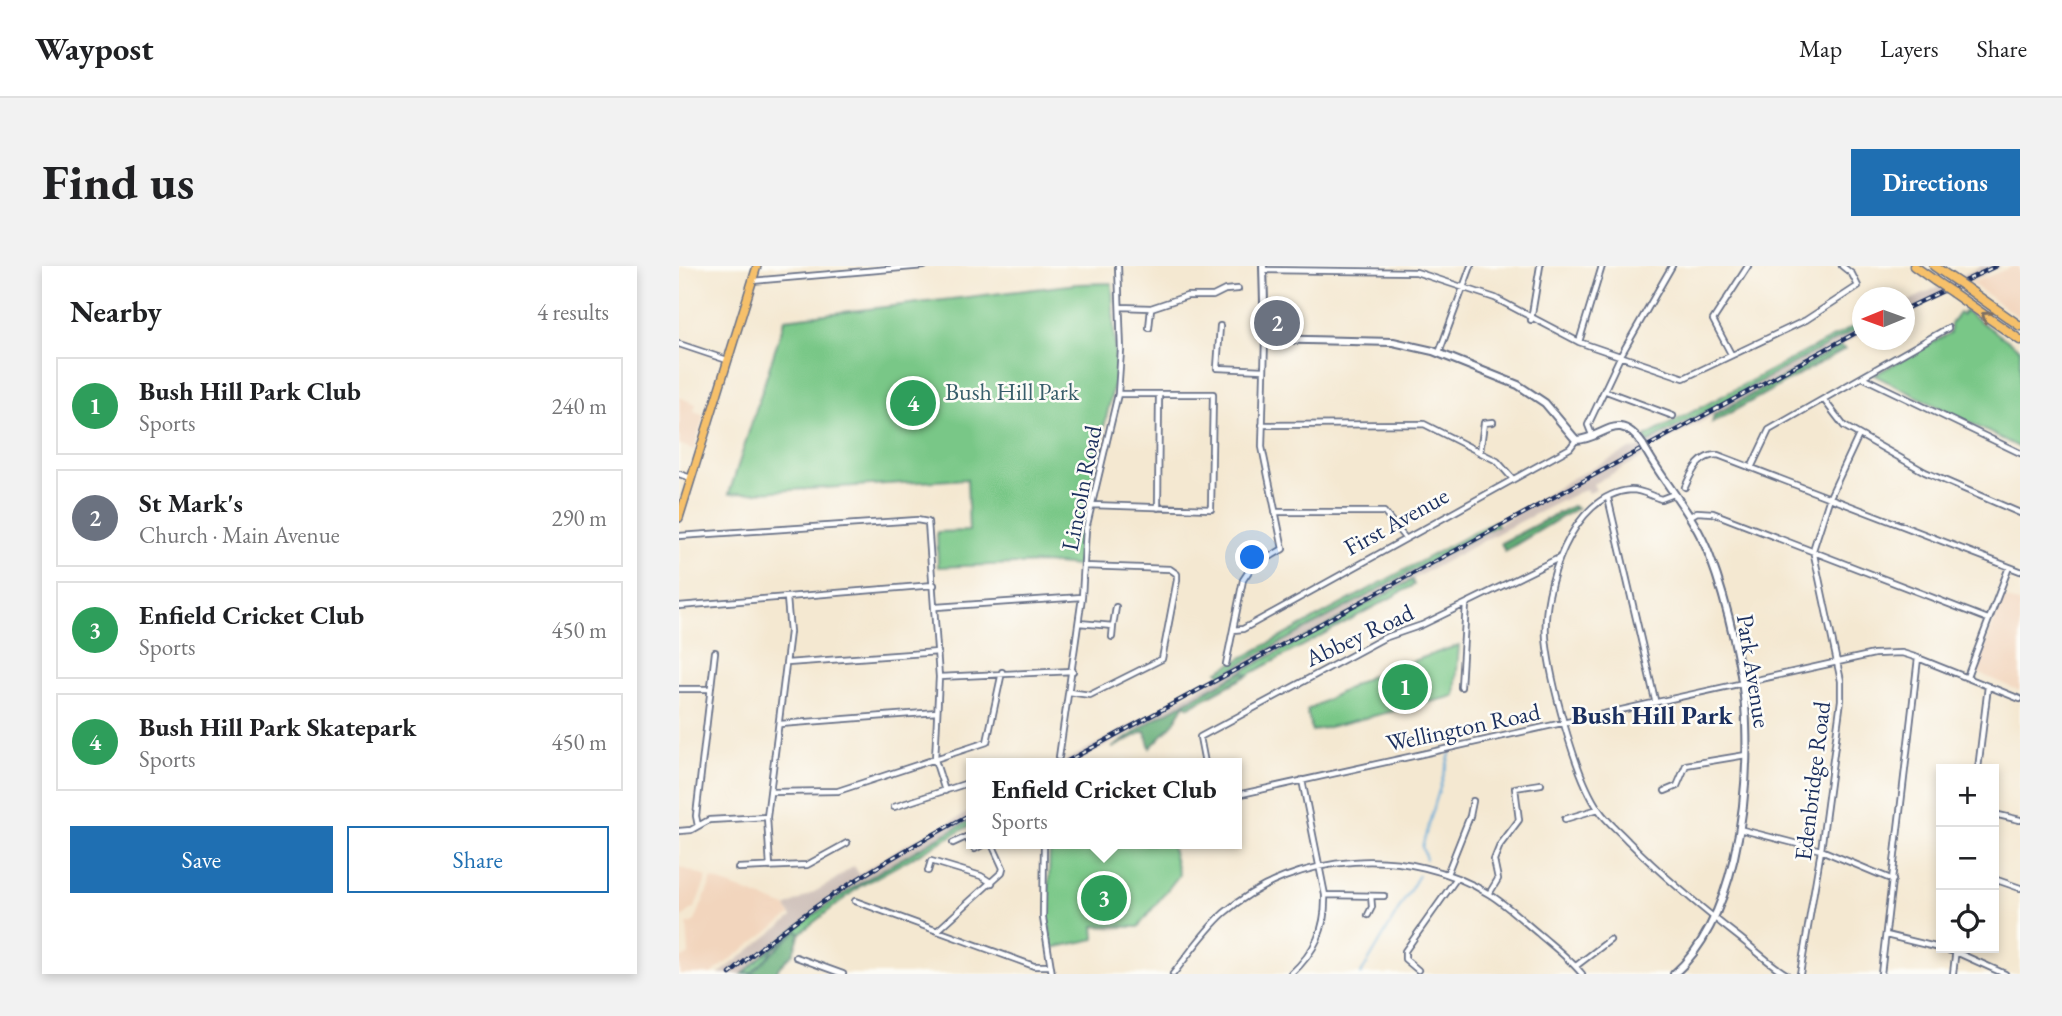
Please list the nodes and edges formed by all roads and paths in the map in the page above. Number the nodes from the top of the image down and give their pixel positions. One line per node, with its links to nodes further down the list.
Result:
1 (757, 266): 13 (main road)
2 (924, 266): 13 (street)
3 (1118, 266): 16 (street, Lincoln Road)
4 (1471, 266): 14 (street)
5 (1539, 266): 18 (street)
6 (1602, 266): 25 (street)
7 (1672, 266): 29 (street)
8 (1748, 266): 28 (street)
9 (1842, 266): 28 (street)
10 (1914, 266): 24 (highway, one-way to 10, bridge)
11 (1934, 266): 20 (highway, bridge)
12 (1263, 268): 14 (street); 23 (street)
13 (752, 281): 30 (main road)
14 (1464, 286): 18 (street); 27 (street)
15 (1238, 289): 17 (street)
16 (1120, 307): 17 (street); 34 (street, Lincoln Road)
17 (1151, 308): 21 (street)
18 (1531, 320): 25 (street)
19 (1220, 326): 31 (street)
20 (2020, 326)
21 (1149, 328)
22 (1948, 328): 32 (street)
23 (1265, 339): 27 (street); 31 (street)
24 (2020, 340)
25 (1579, 342): 29 (street)
26 (679, 344): 30 (street)
27 (1439, 353): 42 (street)
28 (1731, 354): 29 (street)
29 (1621, 355): 33 (street)
30 (727, 360): 47 (main road)
31 (1264, 370): 39 (street)
32 (1864, 378): 36 (street); 44 (street)
33 (1606, 391): 37 (street); 40 (street)
34 (1118, 394): 35 (street); 53 (street, Lincoln Road)
35 (1159, 395): 54 (street); 54 (street)
36 (1824, 400): 41 (street); 45 (street)
37 (1673, 416)
38 (1493, 422): 43 (street)
39 (1262, 425): 43 (street); 55 (street)
40 (1592, 435): 42 (street, First Avenue); 50 (street, First Avenue)
41 (1859, 435): 51 (street); 56 (street)
42 (1576, 440): 48 (street, First Avenue)
43 (1480, 453): 48 (street)
44 (2020, 453)
45 (1751, 468): 49 (street); 51 (street)
46 (679, 474): 47 (street)
47 (691, 478): 58 (main road)
48 (1513, 478): 60 (street, First Avenue)
49 (1685, 487)
50 (1675, 493): 52 (street); 57 (street, Park Avenue)
51 (1831, 497): 61 (street); 64 (street)
52 (1608, 498): 62 (street); 95 (street)
53 (1091, 505): 54 (street); 63 (street, Lincoln Road)
54 (1158, 508)
55 (1275, 512): 60 (street); 76 (street)
56 (2020, 513)
57 (1689, 517): 61 (street); 88 (street, Park Avenue)
58 (679, 518)
59 (679, 536): 66 (street)
60 (1405, 538): 76 (street, First Avenue)
61 (1813, 550): 73 (street); 81 (street, Edenbridge Road)
62 (1559, 558): 69 (street, Abbey Road); 97 (street)
63 (1084, 566): 67 (street, Lincoln Road); 93 (street)
64 (2009, 567): 65 (street); 73 (street)
65 (2020, 571)
66 (934, 585): 68 (street); 71 (street)
67 (1082, 597): 71 (street); 74 (street, Lincoln Road)
68 (787, 598): 70 (street); 82 (street)
69 (1466, 603): 89 (street); 101 (street, Abbey Road)
70 (679, 606)
71 (936, 607): 79 (street)
72 (1116, 607): 75 (street)
73 (1989, 619): 87 (street)
74 (1079, 623): 75 (street); 84 (street, Lincoln Road)
75 (1113, 626): 77 (street)
76 (1233, 630): 83 (street)
77 (1112, 636)
78 (715, 652): 92 (street)
79 (938, 652): 82 (street); 86 (street)
80 (1918, 658): 81 (street, Wellington Road); 87 (street, Wellington Road); 133 (street)
81 (1836, 661): 88 (street, Wellington Road); 126 (street, Edenbridge Road)
82 (787, 663): 98 (street)
83 (1226, 664)
84 (1073, 671): 85 (street); 93 (street, Lincoln Road)
85 (1002, 672): 86 (street); 102 (street)
86 (939, 677): 96 (street)
87 (1967, 677): 90 (street, Wellington Road)
88 (1741, 681): 95 (street, Wellington Road); 99 (street, Park Avenue)
89 (1463, 684)
90 (1988, 686): 94 (street, Wellington Road); 103 (street)
91 (679, 689): 92 (street)
92 (710, 689): 118 (street)
93 (1069, 692): 100 (street, Lincoln Road)
94 (2020, 699)
95 (1655, 700): 97 (street, Wellington Road)
96 (937, 712): 98 (street); 102 (street)
97 (1565, 722): 104 (street, Wellington Road); 113 (street)
98 (780, 724): 109 (street)
99 (1746, 755): 108 (street); 119 (street, Park Avenue)
100 (1059, 757)
101 (1204, 758)
102 (935, 760): 107 (street); 109 (street)
103 (1979, 764)
104 (1302, 780): 110 (street, Wellington Road); 128 (street)
105 (966, 784): 107 (street)
106 (1541, 784): 137 (street)
107 (945, 791): 112 (street)
108 (1665, 791)
109 (771, 792): 115 (street)
110 (1242, 794)
111 (1473, 801): 131 (street)
112 (894, 807)
113 (1598, 809): 116 (street); 143 (street)
114 (1999, 815): 117 (street)
115 (767, 817): 118 (street); 127 (street)
116 (1565, 819)
117 (2020, 820)
118 (698, 826): 120 (street)
119 (1739, 829): 126 (street); 143 (street, Park Avenue)
120 (679, 831)
121 (966, 837): 123 (street)
122 (847, 843): 127 (street)
123 (953, 843)
124 (994, 849): 135 (street)
125 (1044, 849): 151 (street)
126 (1821, 849): 133 (street); 161 (street, Edenbridge Road)
127 (770, 867): 129 (street)
128 (1319, 867): 131 (street); 138 (street); 156 (street)
129 (738, 868)
130 (928, 871): 135 (street)
131 (1447, 874): 132 (street)
132 (1456, 878): 137 (street); 153 (street)
133 (1893, 880): 145 (street)
134 (1999, 881): 136 (street)
135 (992, 883): 144 (street)
136 (2020, 888)
137 (1489, 894): 152 (street)
138 (1325, 895): 139 (street); 157 (street)
139 (1371, 896): 140 (street); 142 (street)
140 (1384, 896)
141 (855, 901): 144 (street)
142 (1368, 915)
143 (1713, 917): 159 (street, Park Avenue); 160 (street)
144 (937, 931): 151 (street)
145 (1887, 936): 147 (street); 162 (street)
146 (1610, 940): 152 (street)
147 (1936, 946)
148 (1956, 953): 163 (street)
149 (1962, 953): 164 (street)
150 (796, 957): 154 (street)
151 (1050, 966): 155 (street)
152 (1576, 966): 158 (street)
153 (1418, 970)
154 (843, 974)
155 (1052, 974)
156 (1173, 974)
157 (1291, 974)
158 (1582, 974)
159 (1674, 974)
160 (1786, 974)
161 (1800, 974)
162 (1881, 974)
163 (1953, 974)
164 (2005, 974)

